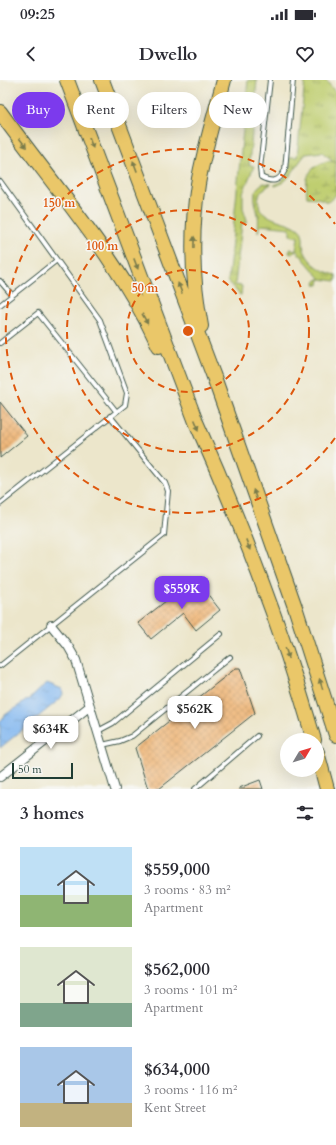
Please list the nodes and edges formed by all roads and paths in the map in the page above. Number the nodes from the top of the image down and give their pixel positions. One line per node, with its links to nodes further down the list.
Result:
1 (67, 80): 14 (highway, one-way to 14)
2 (102, 80): 13 (highway, one-way to 2)
3 (224, 80): 13 (highway, one-way to 3)
4 (270, 80): 5 (lane)
5 (294, 80)
6 (0, 112): 14 (highway, one-way to 14)
7 (1, 184): 8 (lane)
8 (57, 260): 10 (lane); 15 (lane)
9 (0, 281): 10 (lane)
10 (12, 295): 11 (lane)
11 (0, 305)
12 (0, 343): 15 (lane)
13 (214, 377): 25 (highway, one-way to 13)
14 (190, 409): 24 (highway, one-way to 24)
15 (116, 411): 16 (lane)
16 (110, 416): 17 (lane); 18 (lane)
17 (0, 504)
18 (51, 625): 21 (lane); 22 (street)
19 (221, 634): 23 (lane)
20 (230, 657): 27 (lane)
21 (0, 666)
22 (90, 706): 23 (street); 28 (street)
23 (98, 732): 27 (street)
24 (312, 733)
25 (336, 735)
26 (257, 736): 31 (lane)
27 (102, 746): 30 (street)
28 (0, 777)
29 (324, 777): 32 (highway)
30 (115, 789)
31 (195, 789)
32 (327, 789)

